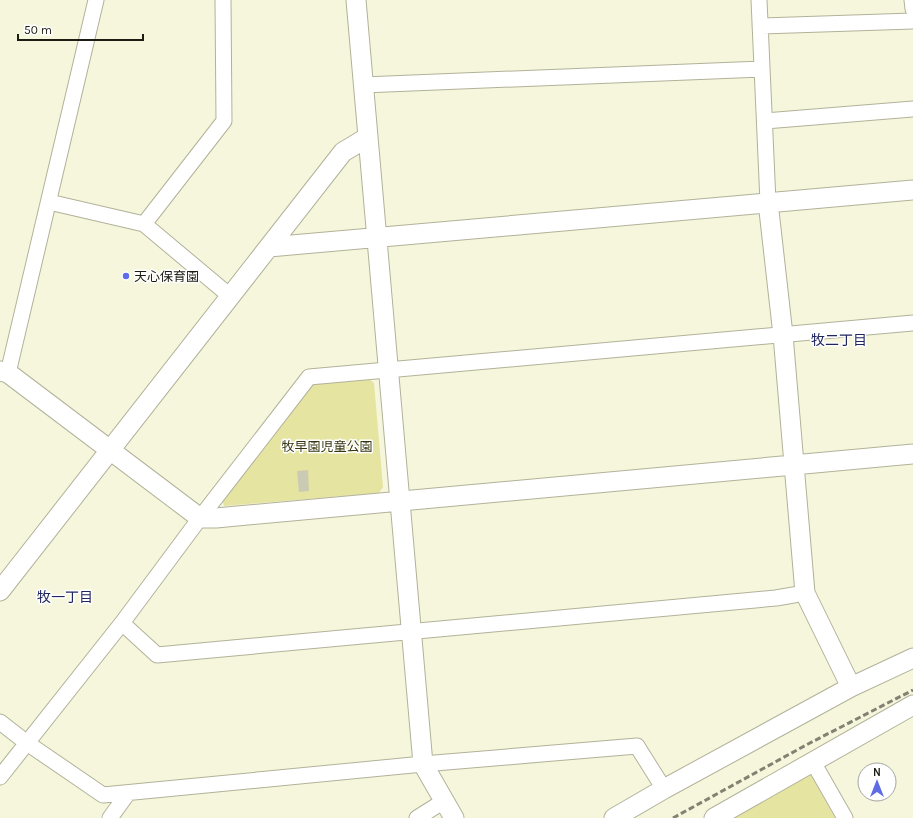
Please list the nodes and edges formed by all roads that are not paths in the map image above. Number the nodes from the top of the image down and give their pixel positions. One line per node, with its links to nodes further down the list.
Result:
1 (96, 0): 15 (street)
2 (223, 0): 17 (street)
3 (356, 0): 10 (street)
4 (759, 0): 8 (street)
5 (912, 0): 6 (street)
6 (913, 9)
7 (913, 21): 8 (street)
8 (760, 26): 9 (street)
9 (762, 70): 10 (street); 12 (street)
10 (363, 85): 13 (street)
11 (913, 109): 12 (street)
12 (765, 121): 16 (street)
13 (368, 137): 18 (street); 19 (street)
14 (913, 190): 16 (street)
15 (49, 202): 17 (street); 24 (street)
16 (768, 202): 18 (street); 22 (street)
17 (144, 224): 20 (street)
18 (376, 238): 19 (street); 23 (street)
19 (269, 247): 20 (street)
20 (230, 296): 25 (street)
21 (913, 323): 22 (street)
22 (783, 335): 23 (street); 27 (street)
23 (388, 370): 28 (street); 29 (street)
24 (4, 372): 25 (street)
25 (110, 450): 29 (street); 30 (street)
26 (913, 454): 27 (street)
27 (794, 464): 28 (street); 31 (street)
28 (400, 502): 29 (street); 33 (street)
29 (200, 518): 32 (street)
30 (0, 591)
31 (805, 593): 33 (street); 35 (street)
32 (122, 623): 33 (street); 38 (street)
33 (411, 631): 40 (street)
34 (913, 658): 35 (street)
35 (852, 687): 42 (street)
36 (913, 705): 39 (street)
37 (0, 722): 38 (street)
38 (27, 743): 41 (street); 43 (street)
39 (812, 762): 49 (street); 50 (street)
40 (423, 764): 42 (street); 43 (street); 44 (street)
41 (0, 777)
42 (664, 789): 48 (street)
43 (128, 793): 45 (street)
44 (444, 801): 46 (street); 47 (street)
45 (116, 815)
46 (417, 818)
47 (454, 818)
48 (614, 818)
49 (714, 818)
50 (845, 818)

